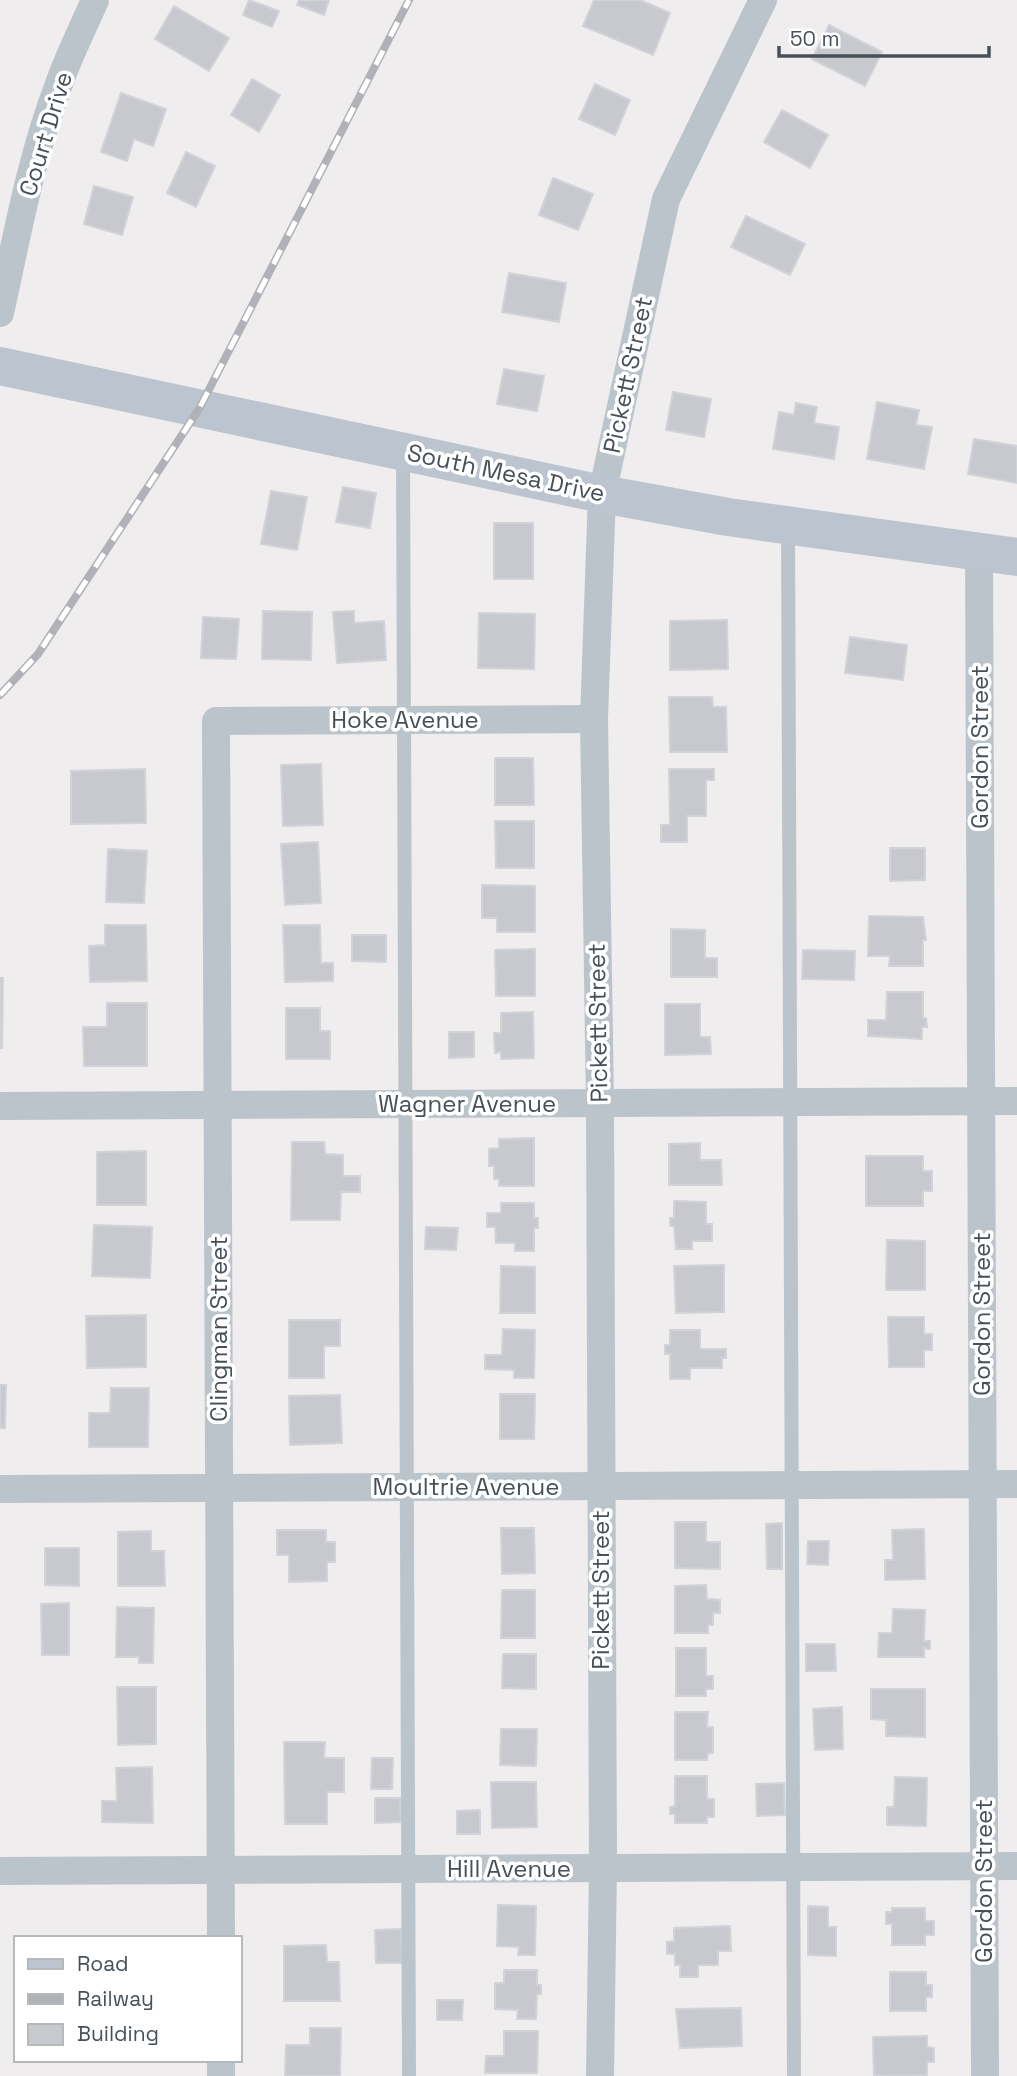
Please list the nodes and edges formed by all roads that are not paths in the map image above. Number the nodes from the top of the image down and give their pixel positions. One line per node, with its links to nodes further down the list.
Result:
1 (96, 0): 3 (street, Court Drive)
2 (763, 0): 6 (street, Pickett Street)
3 (0, 313)
4 (0, 366): 5 (main road, South Mesa Drive)
5 (403, 452): 6 (main road, South Mesa Drive); 11 (lane)
6 (602, 494): 7 (main road, South Mesa Drive); 10 (street, Pickett Street)
7 (788, 527): 8 (main road, South Mesa Drive); 15 (lane)
8 (979, 552): 9 (main road, South Mesa Drive); 13 (street, Gordon Street)
9 (1017, 557)
10 (594, 719): 11 (street, Hoke Avenue); 17 (street, Pickett Street)
11 (404, 720): 12 (street, Hoke Avenue); 16 (lane)
12 (216, 721): 18 (street, Clingman Street)
13 (982, 1101): 14 (street, Wagner Avenue); 15 (street, Wagner Avenue); 20 (street, Gordon Street)
14 (1017, 1101)
15 (790, 1102): 17 (street, Wagner Avenue); 22 (lane)
16 (406, 1104): 17 (street, Wagner Avenue); 18 (street, Wagner Avenue); 24 (lane)
17 (600, 1104): 23 (street, Pickett Street)
18 (218, 1105): 19 (street, Wagner Avenue); 25 (street, Clingman Street)
19 (0, 1107)
20 (983, 1484): 21 (street, Moultrie Avenue); 22 (street, Moultrie Avenue); 27 (street, Gordon Street)
21 (1017, 1484)
22 (792, 1485): 23 (street, Moultrie Avenue); 29 (lane)
23 (601, 1486): 24 (street, Moultrie Avenue); 30 (street, Pickett Street)
24 (407, 1487): 25 (street, Moultrie Avenue); 31 (lane)
25 (219, 1488): 26 (street, Moultrie Avenue); 32 (street, Clingman Street)
26 (0, 1489)
27 (984, 1866): 28 (street, Hill Avenue); 29 (street, Hill Avenue); 38 (street, Gordon Street)
28 (1017, 1866)
29 (793, 1867): 30 (street, Hill Avenue); 37 (lane)
30 (603, 1868): 31 (street, Hill Avenue); 36 (street, Pickett Street)
31 (408, 1869): 32 (street, Hill Avenue); 35 (lane)
32 (221, 1870): 33 (street, Hill Avenue); 34 (street, Clingman Street)
33 (0, 1871)
34 (221, 1936)
35 (409, 2076)
36 (600, 2076)
37 (794, 2076)
38 (985, 2076)

